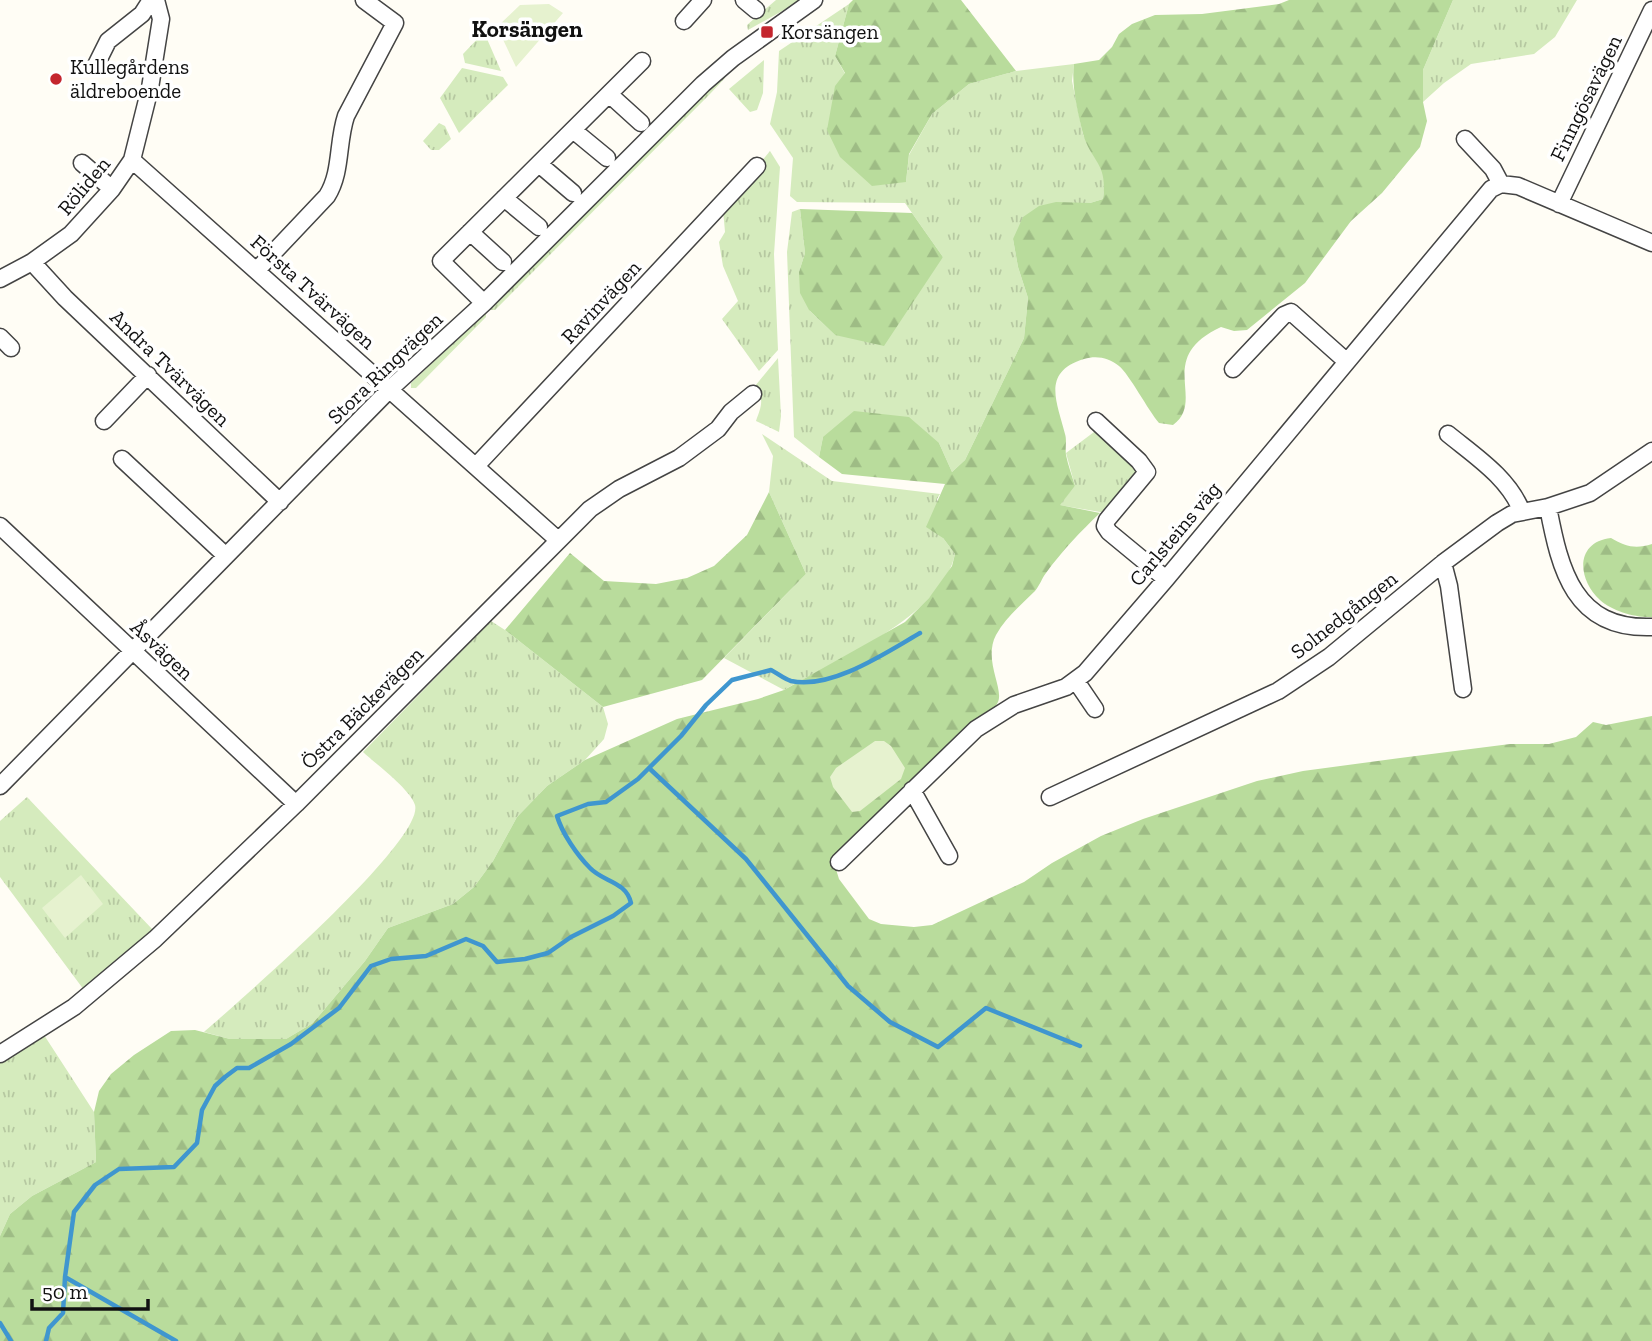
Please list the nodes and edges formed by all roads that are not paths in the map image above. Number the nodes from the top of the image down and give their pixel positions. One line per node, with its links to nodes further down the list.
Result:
1 (150, 0): 9 (street)
2 (156, 0): 15 (street, Röliden)
3 (364, 0): 29 (street)
4 (703, 0): 7 (street)
5 (814, 0): 31 (street, Stora Ringvägen)
6 (1652, 10): 23 (street, Finngösavägen)
7 (684, 22)
8 (642, 61): 10 (street)
9 (96, 65)
10 (609, 94): 11 (street); 12 (street)
11 (641, 123)
12 (573, 130): 14 (street); 17 (street)
13 (1465, 139): 19 (street)
14 (607, 158)
15 (132, 160): 20 (street, Röliden); 29 (street, Första Tvärvägen)
16 (82, 163): 20 (street)
17 (539, 164): 21 (street); 22 (street)
18 (757, 166): 42 (street, Ravinvägen)
19 (1501, 184): 23 (street); 32 (street, Carlsteins väg)
20 (112, 189): 27 (street, Röliden)
21 (573, 193)
22 (504, 198): 24 (street); 25 (street)
23 (1559, 204): 26 (street)
24 (539, 227)
25 (470, 232): 28 (street); 31 (street)
26 (1652, 243)
27 (32, 262): 30 (street, Röliden); 34 (street, Andra Tvärvägen)
28 (503, 262)
29 (257, 270): 35 (street, Första Tvärvägen)
30 (0, 279)
31 (484, 303): 35 (street, Stora Ringvägen)
32 (1346, 361): 33 (street); 50 (street, Carlsteins väg)
33 (1233, 369)
34 (148, 375): 37 (street); 43 (street, Andra Tvärvägen)
35 (390, 389): 42 (street, Första Tvärvägen); 43 (street, Stora Ringvägen)
36 (753, 394): 47 (street, Östra Bäckevägen)
37 (104, 421)
38 (1096, 421): 50 (street)
39 (1448, 434): 45 (street)
40 (1652, 451): 44 (street, Solnedgången)
41 (122, 459): 48 (street)
42 (476, 466): 47 (street, Första Tvärvägen)
43 (280, 502): 48 (street, Stora Ringvägen)
44 (1548, 507): 45 (street, Solnedgången); 51 (street)
45 (1522, 512): 49 (street, Solnedgången)
46 (0, 526): 52 (street, Åsvägen)
47 (558, 540): 59 (street, Östra Bäckevägen)
48 (226, 556): 52 (street, Stora Ringvägen)
49 (1443, 563): 54 (street); 58 (street, Solnedgången)
50 (1166, 579): 53 (street, Carlsteins väg)
51 (1652, 628)
52 (132, 651): 56 (street, Stora Ringvägen); 59 (street, Åsvägen)
53 (1076, 681): 55 (street); 57 (street, Carlsteins väg)
54 (1463, 689)
55 (1095, 709)
56 (0, 786)
57 (912, 790): 60 (street); 61 (street, Carlsteins väg)
58 (1050, 797)
59 (296, 804): 62 (street, Östra Bäckevägen)
60 (949, 856)
61 (839, 862)
62 (0, 1054)

